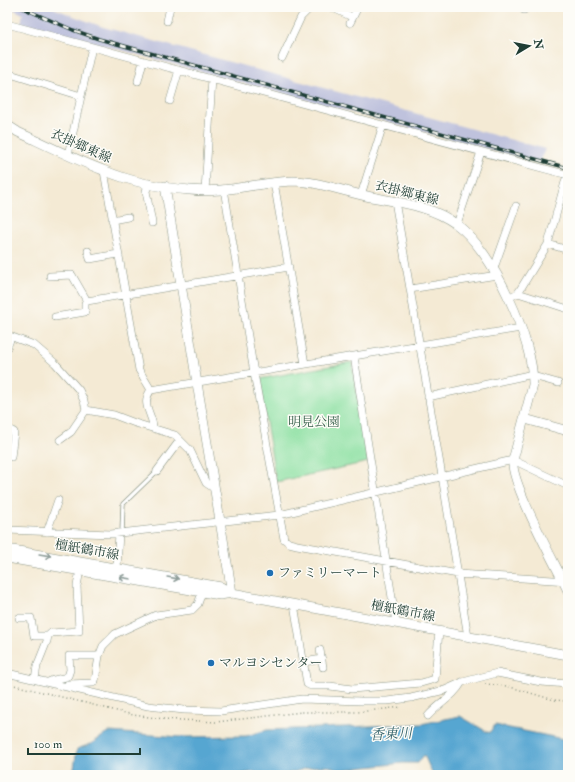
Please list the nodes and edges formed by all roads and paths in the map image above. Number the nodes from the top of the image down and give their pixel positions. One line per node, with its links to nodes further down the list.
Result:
1 (170, 7): 5 (street)
2 (311, 7): 8 (street)
3 (331, 7): 4 (street)
4 (358, 7)
5 (167, 21)
6 (7, 24): 7 (street)
7 (92, 47): 9 (street); 14 (street)
8 (282, 58)
9 (143, 60): 10 (street); 13 (street)
10 (179, 70): 12 (street); 15 (street)
11 (7, 73): 14 (street)
12 (212, 79): 17 (street); 26 (street)
13 (138, 81)
14 (81, 96): 19 (street)
15 (170, 101)
16 (7, 125): 19 (main road, 衣掛郷東線)
17 (383, 125): 18 (street); 27 (street)
18 (481, 152): 21 (street); 33 (street)
19 (68, 155): 20 (main road, 衣掛郷東線)
20 (104, 171): 23 (main road, 衣掛郷東線); 31 (street)
21 (568, 174): 34 (street)
22 (274, 182): 25 (main road, 衣掛郷東線); 27 (main road, 衣掛郷東線); 38 (street)
23 (149, 183): 24 (main road, 衣掛郷東線); 32 (street)
24 (165, 186): 26 (main road, 衣掛郷東線); 42 (main road)
25 (224, 190): 26 (main road, 衣掛郷東線); 41 (street)
26 (205, 191)
27 (361, 195): 28 (main road, 衣掛郷東線)
28 (394, 201): 33 (main road, 衣掛郷東線); 43 (street)
29 (516, 206): 39 (street)
30 (128, 217): 31 (street)
31 (112, 220): 37 (street)
32 (152, 223)
33 (457, 224): 39 (main road, 衣掛郷東線)
34 (548, 244): 35 (street); 44 (street)
35 (568, 250)
36 (88, 251): 37 (street)
37 (118, 254): 45 (street)
38 (289, 267): 41 (street); 55 (street)
39 (495, 271): 43 (street); 46 (main road, 衣掛郷東線)
40 (50, 276): 47 (street)
41 (238, 276): 42 (street); 56 (street)
42 (181, 285): 45 (street); 58 (main road)
43 (410, 289): 52 (street)
44 (518, 293): 46 (street); 48 (street)
45 (125, 294): 47 (street); 60 (street)
46 (508, 298): 50 (main road, 衣掛郷東線)
47 (88, 301): 49 (street)
48 (568, 309)
49 (55, 317)
50 (521, 328): 52 (street); 57 (main road, 衣掛郷東線)
51 (9, 336): 53 (street); 62 (street)
52 (420, 345): 54 (street); 61 (street)
53 (7, 348)
54 (354, 356): 55 (street); 75 (street)
55 (305, 364): 56 (street)
56 (254, 373): 58 (street); 77 (street)
57 (533, 375): 59 (street); 61 (street); 63 (main road, 衣掛郷東線)
58 (197, 383): 60 (street); 74 (main road)
59 (558, 383)
60 (151, 390): 65 (street)
61 (428, 397): 72 (street)
62 (86, 410): 65 (street); 67 (street)
63 (525, 419): 66 (main road); 70 (main road, 衣掛郷東線)
64 (7, 428): 69 (street)
65 (153, 428): 68 (street)
66 (568, 431)
67 (60, 440)
68 (180, 440): 71 (street); 74 (street)
69 (11, 457)
70 (513, 460): 72 (street); 73 (street); 88 (main road, 衣掛郷東線)
71 (157, 471): 81 (lane)
72 (442, 476): 75 (street); 87 (street)
73 (568, 486)
74 (215, 489): 78 (main road)
75 (375, 492): 77 (street); 84 (street)
76 (58, 500): 80 (street)
77 (279, 515): 78 (street); 84 (street)
78 (221, 522): 81 (street); 91 (main road)
79 (7, 530): 80 (street)
80 (47, 532): 81 (street)
81 (120, 533): 85 (street)
82 (7, 548): 85 (main road, 檀紙鶴市線, one-way to 85)
83 (7, 558): 86 (main road, 檀紙鶴市線)
84 (386, 561): 87 (street); 94 (street)
85 (117, 568): 91 (main road, 檀紙鶴市線, one-way to 91)
86 (80, 570): 90 (main road, 檀紙鶴市線, one-way to 86); 96 (street)
87 (458, 574): 88 (street); 97 (street)
88 (566, 580): 89 (main road, 衣掛郷東線)
89 (568, 591)
90 (202, 592): 91 (main road, 檀紙鶴市線); 100 (street)
91 (232, 593): 92 (main road, 檀紙鶴市線)
92 (294, 604): 94 (main road, 檀紙鶴市線); 101 (street)
93 (19, 618): 96 (street)
94 (396, 623): 95 (main road, 檀紙鶴市線)
95 (439, 631): 97 (main road, 檀紙鶴市線); 101 (street)
96 (48, 636): 103 (street)
97 (468, 637): 99 (main road, 檀紙鶴市線)
98 (320, 650): 101 (street)
99 (568, 655)
100 (99, 656): 104 (street); 107 (street)
101 (304, 662)
102 (7, 673): 103 (street)
103 (35, 679): 104 (street)
104 (48, 682): 107 (street)
105 (462, 682): 106 (street); 107 (street); 108 (street)
106 (568, 684)
107 (62, 685)
108 (428, 716)

